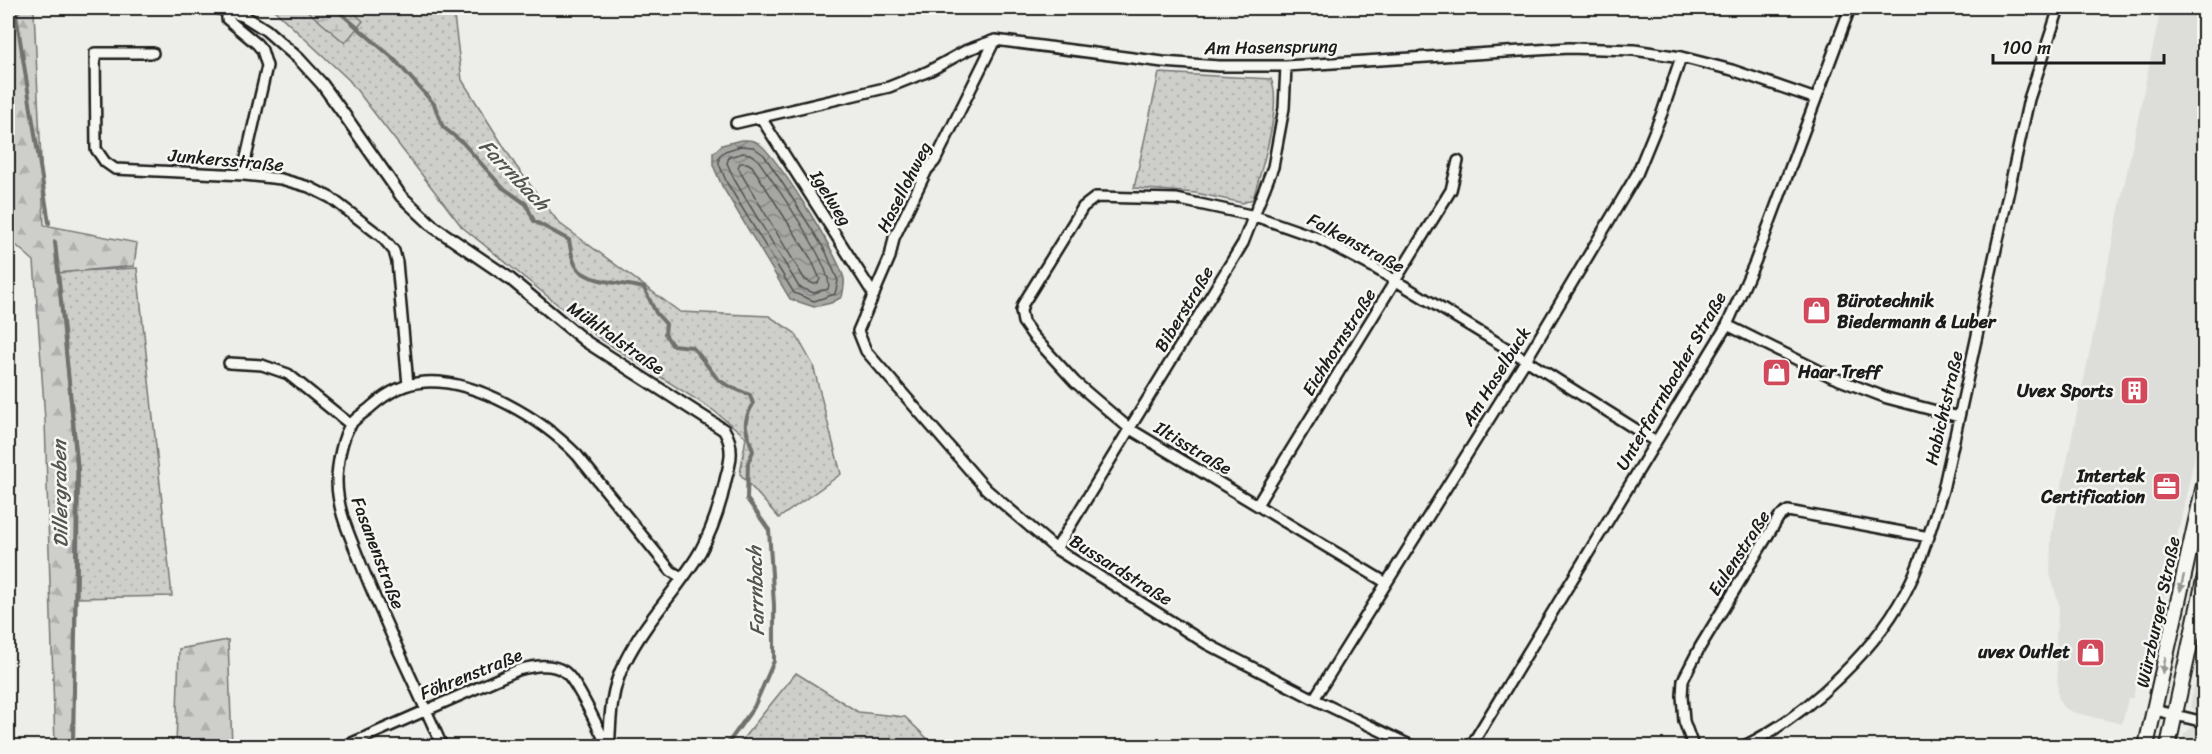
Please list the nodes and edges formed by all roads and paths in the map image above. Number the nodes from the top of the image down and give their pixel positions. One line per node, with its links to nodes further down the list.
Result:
1 (1850, 8): 8 (street, Unterfarrnbacher Straße)
2 (2059, 8): 22 (street, Habichtstraße)
3 (223, 9): 12 (street); 30 (street, Mühltalstraße)
4 (995, 40): 7 (street, Am Hasensprung); 9 (street, Am Hasensprung); 15 (street, Hasellohweg)
5 (153, 52): 12 (street, Junkersstraße)
6 (1681, 57): 7 (street, Am Hasensprung); 8 (street, Am Hasensprung); 19 (street, Am Haselbuck)
7 (1286, 66): 13 (street, Biberstraße)
8 (1816, 99): 17 (street, Unterfarrnbacher Straße)
9 (761, 118): 10 (street, Am Hasensprung); 15 (street, Igelweg)
10 (736, 123)
11 (1458, 161): 14 (street, Eichhornstraße)
12 (244, 175): 21 (street, Junkersstraße)
13 (1255, 216): 14 (street, Falkenstraße); 16 (street, Falkenstraße); 24 (street, Biberstraße)
14 (1396, 282): 19 (street, Falkenstraße); 27 (street, Eichhornstraße)
15 (874, 295): 18 (street, Hasellohweg)
16 (1023, 304): 24 (street, Iltisstraße)
17 (1727, 325): 22 (street); 25 (street, Unterfarrnbacher Straße)
18 (866, 351): 29 (street, Bussardstraße)
19 (1526, 360): 25 (street, Falkenstraße); 32 (street, Am Haselbuck)
20 (229, 363): 23 (street)
21 (408, 385): 23 (street, Fasanenstraße); 30 (street, Fasanenstraße)
22 (1959, 417): 28 (street, Habichtstraße)
23 (351, 425): 34 (street, Fasanenstraße)
24 (1130, 429): 27 (street, Iltisstraße); 29 (street, Biberstraße)
25 (1656, 442): 42 (street, Unterfarrnbacher Straße)
26 (2205, 485): 35 (main road, Würzburger Straße, one-way to 35)
27 (1257, 505): 32 (street, Iltisstraße)
28 (1929, 537): 43 (street, Eulenstraße); 44 (street, Habichtstraße)
29 (1056, 549): 33 (street, Bussardstraße)
30 (682, 578): 40 (street, Mühltalstraße)
31 (2205, 580): 36 (main road)
32 (1385, 582): 33 (street, Am Haselbuck)
33 (1314, 699): 41 (street, Bussardstraße)
34 (426, 710): 38 (street, Föhrenstraße); 39 (street, Fasanenstraße); 40 (street, Föhrenstraße)
35 (2155, 710): 36 (street); 45 (main road, Würzburger Straße)
36 (2175, 716): 37 (street); 46 (main road)
37 (2205, 722)
38 (345, 747)
39 (442, 747)
40 (609, 747)
41 (1412, 747)
42 (1471, 747)
43 (1693, 747)
44 (1744, 747)
45 (2146, 747)
46 (2168, 747)

